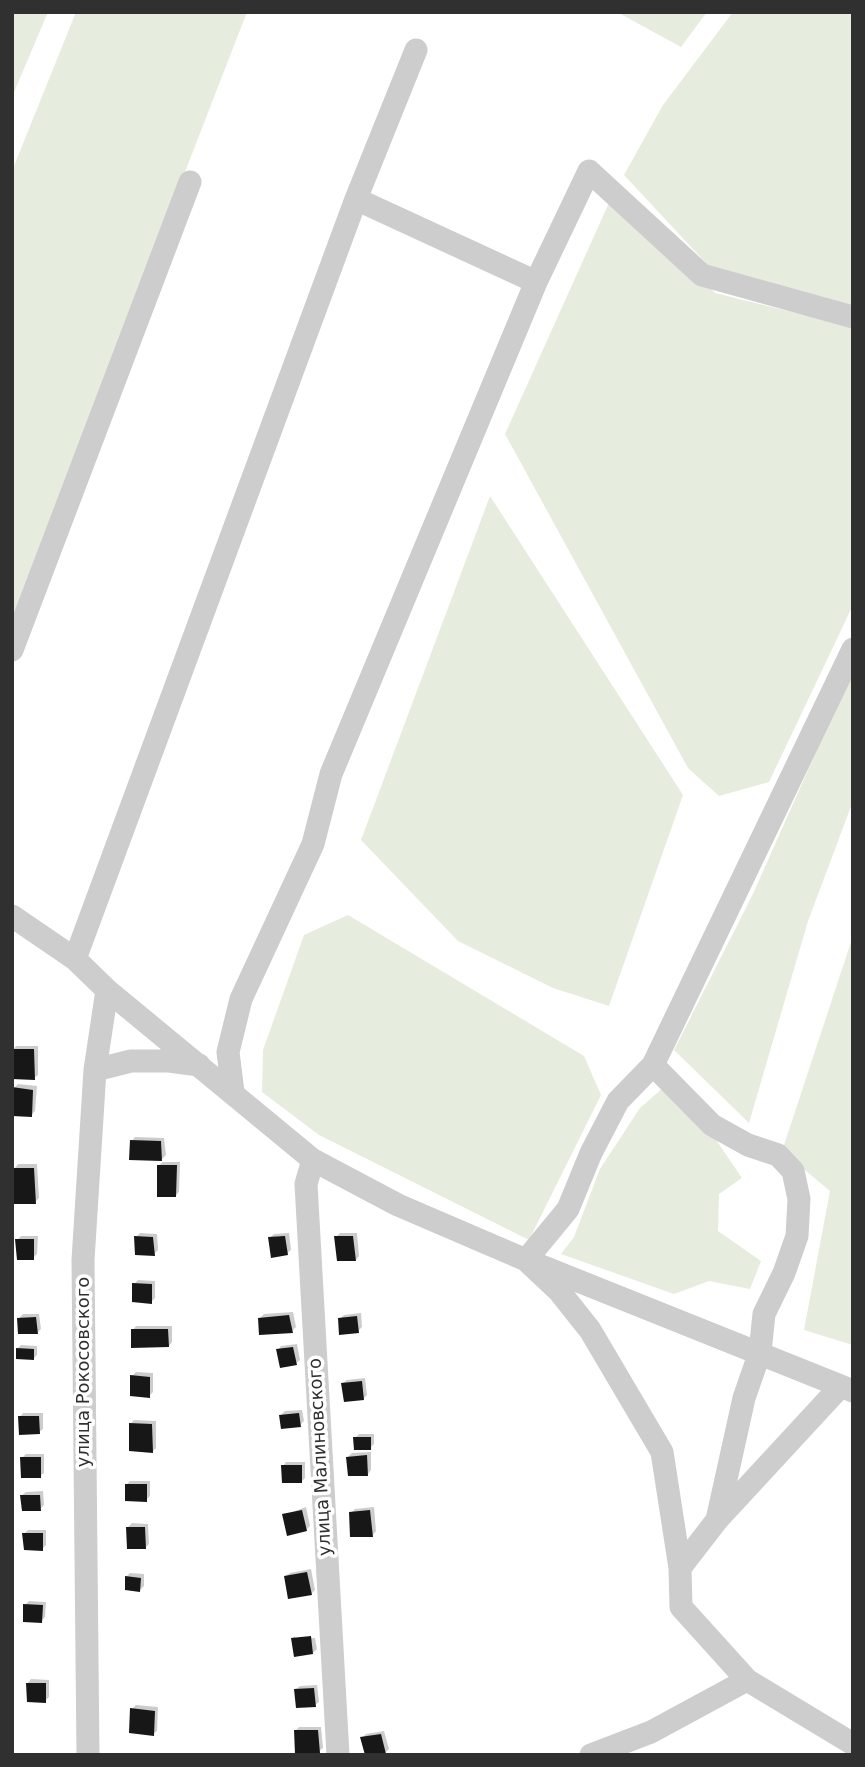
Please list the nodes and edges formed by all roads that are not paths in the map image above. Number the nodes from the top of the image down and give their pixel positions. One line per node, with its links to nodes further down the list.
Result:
1 (416, 50): 3 (street)
2 (190, 183): 7 (street)
3 (356, 199): 4 (street); 9 (street)
4 (536, 282): 5 (street); 14 (street)
5 (853, 317)
6 (853, 649): 12 (street)
7 (12, 650)
8 (12, 916): 9 (street)
9 (75, 960): 10 (street)
10 (107, 990): 11 (street); 13 (street, улица Рокосовского)
11 (200, 1065): 13 (street); 14 (street)
12 (653, 1065): 16 (street); 17 (street)
13 (95, 1070): 23 (street, улица Рокосовского)
14 (233, 1092): 15 (street)
15 (313, 1160): 16 (street); 24 (street, улица Малиновского)
16 (526, 1260): 17 (street); 20 (street)
17 (760, 1352): 18 (street); 19 (street)
18 (846, 1390): 19 (street)
19 (717, 1520): 20 (street)
20 (680, 1568): 21 (street)
21 (747, 1681): 22 (street); 25 (street)
22 (853, 1744)
23 (88, 1755)
24 (338, 1755)
25 (591, 1755)

